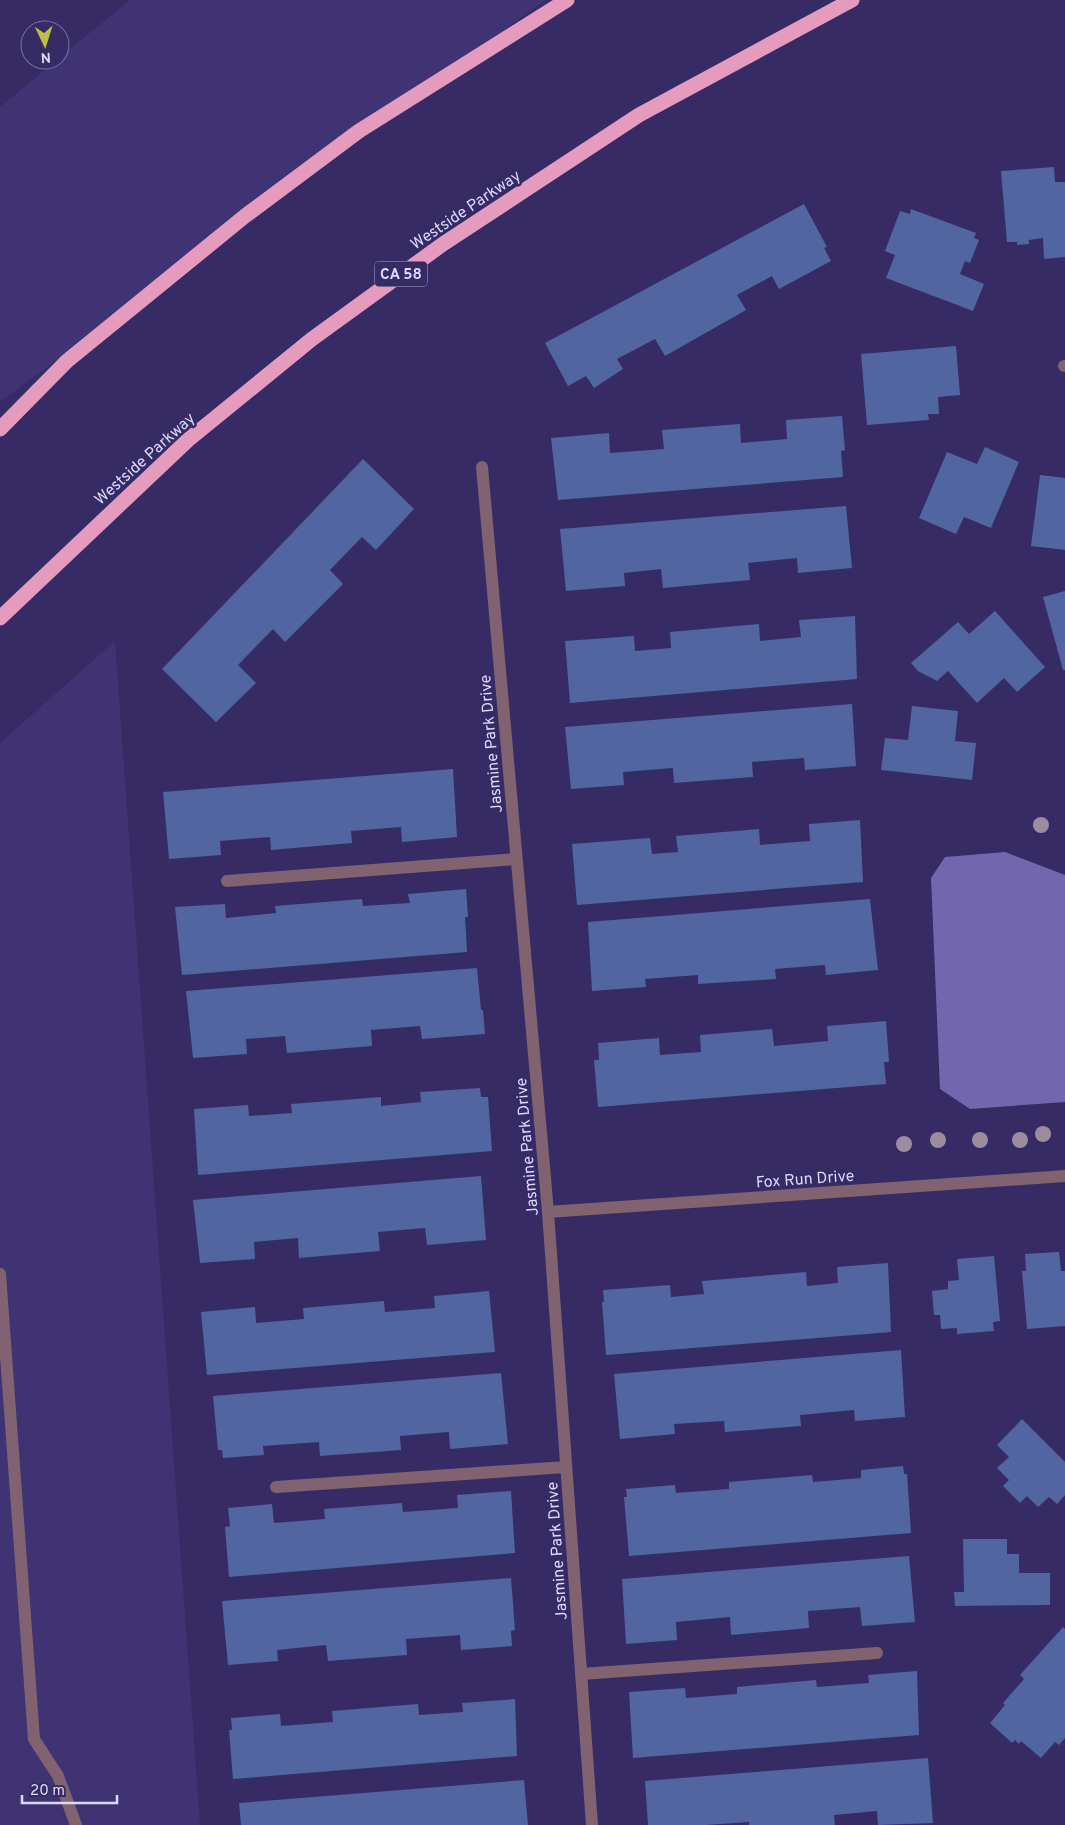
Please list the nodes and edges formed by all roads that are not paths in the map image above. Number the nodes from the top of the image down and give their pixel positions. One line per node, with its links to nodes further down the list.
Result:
1 (567, 0): 3 (highway)
2 (852, 0): 5 (highway, Westside Parkway / CA 58)
3 (0, 429)
4 (482, 467): 6 (street, Jasmine Park Drive)
5 (0, 618)
6 (516, 859): 7 (street); 9 (street, Jasmine Park Drive)
7 (226, 880)
8 (1065, 1176): 9 (street, Fox Run Drive)
9 (548, 1212): 11 (street, Jasmine Park Drive)
10 (0, 1274): 15 (street)
11 (566, 1467): 12 (street); 14 (street, Jasmine Park Drive)
12 (276, 1487)
13 (877, 1654): 14 (street)
14 (581, 1674): 16 (street, Jasmine Park Drive)
15 (76, 1825)
16 (592, 1825)

